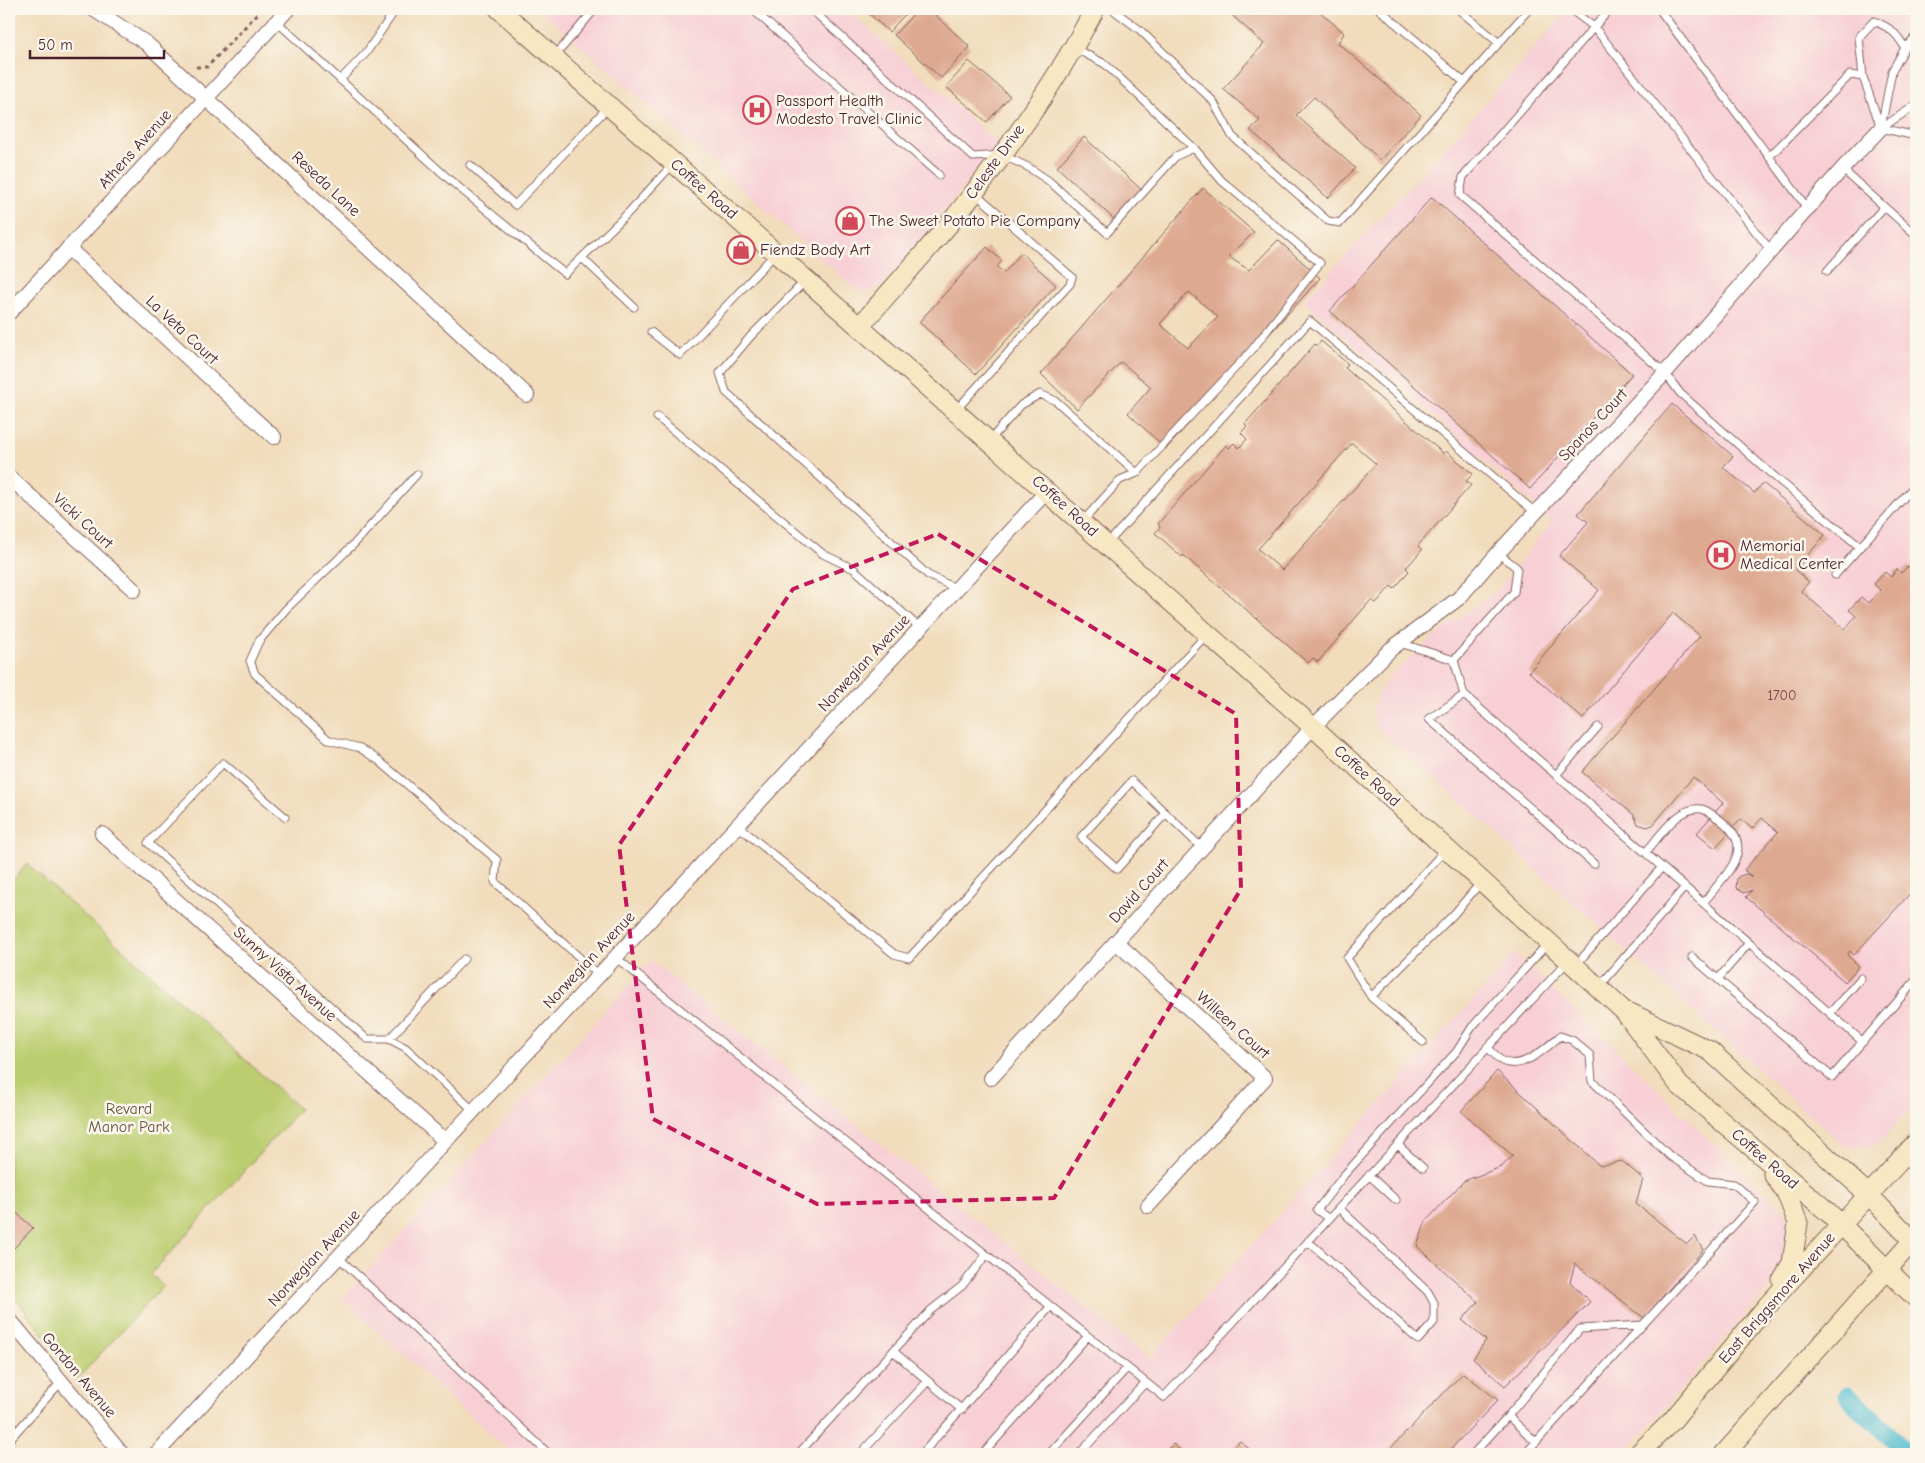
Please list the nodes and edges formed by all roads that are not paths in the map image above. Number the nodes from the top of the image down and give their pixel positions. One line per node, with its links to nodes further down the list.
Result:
1 (93, 9): 26 (street, Reseda Lane)
2 (288, 9): 16 (street, Athens Avenue)
3 (396, 9): 24 (lane)
4 (499, 9): 22 (main road, Coffee Road)
5 (595, 9): 22 (lane)
6 (752, 9): 37 (lane)
7 (811, 9): 32 (lane)
8 (1095, 9): 20 (main road, Celeste Drive)
9 (1112, 9): 25 (lane)
10 (1379, 9): 25 (lane)
11 (1458, 9): 19 (lane)
12 (1529, 9): 19 (lane)
13 (1570, 9): 17 (lane)
14 (1610, 9): 17 (lane)
15 (1658, 9): 33 (lane)
16 (276, 21): 24 (lane); 26 (street, Athens Avenue)
17 (1594, 27): 44 (lane); 52 (lane)
18 (1916, 36): 21 (lane)
19 (1499, 43): 25 (lane)
20 (1073, 47): 31 (lane); 32 (main road, Celeste Drive)
21 (1905, 48): 23 (lane); 29 (lane)
22 (554, 57): 28 (main road, Coffee Road)
23 (1863, 77): 29 (lane); 33 (lane)
24 (340, 80): 45 (lane)
25 (1464, 82)
26 (206, 97): 42 (street, Athens Avenue); 53 (street, Reseda Lane)
27 (1916, 105): 29 (lane)
28 (610, 106): 34 (main road, Coffee Road); 35 (lane)
29 (1881, 128): 30 (lane); 36 (street, Spanos Court)
30 (1916, 136)
31 (1194, 148): 32 (lane); 58 (lane)
32 (1002, 155): 38 (main road, Celeste Drive)
33 (1770, 158): 40 (lane)
34 (674, 162): 43 (main road, Coffee Road); 45 (lane)
35 (470, 165)
36 (1842, 169): 39 (lane); 40 (street, Spanos Court)
37 (939, 175)
38 (974, 192): 50 (main road, Celeste Drive); 54 (lane)
39 (1884, 206): 41 (lane); 46 (lane)
40 (1808, 209): 44 (street, Spanos Court)
41 (1916, 235)
42 (68, 248): 49 (street, Athens Avenue); 56 (street, La Veta Court)
43 (777, 252): 47 (main road, Coffee Road); 51 (lane)
44 (1771, 252): 52 (street, Spanos Court)
45 (582, 258): 48 (lane)
46 (1827, 271)
47 (807, 279): 50 (main road, Coffee Road); 69 (lane)
48 (634, 307)
49 (9, 313)
50 (860, 326): 54 (main road, Coffee Road)
51 (651, 332)
52 (1665, 373): 63 (street, Spanos Court); 66 (lane)
53 (528, 395)
54 (956, 410): 57 (main road, Coffee Road)
55 (657, 417): 71 (lane)
56 (274, 437)
57 (990, 440): 58 (lane); 62 (main road, Coffee Road)
58 (1137, 473): 64 (lane)
59 (417, 474): 98 (lane)
60 (9, 477): 70 (street, Vicki Court)
61 (1916, 484): 66 (lane)
62 (1047, 491): 64 (main road, Coffee Road); 69 (street, Norwegian Avenue)
63 (1536, 513): 65 (lane); 67 (street, Spanos Court)
64 (1082, 522): 65 (main road, Coffee Road)
65 (1107, 544): 72 (main road, Coffee Road)
66 (1860, 547): 68 (lane)
67 (1498, 553): 73 (street, Spanos Court); 74 (lane)
68 (1834, 575)
69 (957, 589): 71 (street, Norwegian Avenue)
70 (134, 590)
71 (920, 628): 81 (street, Norwegian Avenue)
72 (1208, 633): 76 (main road, Coffee Road); 81 (lane)
73 (1400, 643): 74 (lane); 76 (street, Spanos Court)
74 (1454, 660): 75 (lane)
75 (1464, 695): 78 (lane); 86 (lane)
76 (1313, 727): 83 (street, David Court); 84 (main road, Coffee Road)
77 (1598, 727): 78 (lane)
78 (1556, 775): 85 (lane)
79 (1166, 813): 79 (lane); 83 (lane)
80 (286, 817): 106 (lane)
81 (737, 825): 94 (street, Norwegian Avenue)
82 (102, 834): 112 (street, Sunny Vista Avenue)
83 (1202, 848): 91 (street, David Court)
84 (1446, 848): 88 (main road, Coffee Road); 103 (lane)
85 (1646, 852): 87 (lane); 90 (lane)
86 (1594, 864)
87 (1662, 867): 89 (lane); 97 (lane)
88 (1482, 881): 92 (main road, Coffee Road); 103 (lane)
89 (1685, 887): 90 (lane); 102 (lane)
90 (1703, 903): 93 (lane)
91 (1116, 942): 110 (street, David Court); 120 (street, Willeen Court)
92 (1549, 942): 97 (main road, Coffee Road); 122 (lane)
93 (1750, 943): 100 (lane); 105 (lane)
94 (615, 957): 98 (street, Norwegian Avenue); 126 (lane)
95 (1692, 957): 100 (lane)
96 (464, 958): 106 (lane)
97 (1572, 963): 102 (main road, Coffee Road); 109 (lane)
98 (599, 975): 111 (street, Norwegian Avenue)
99 (1861, 978): 105 (lane)
100 (1718, 979): 108 (lane)
101 (1916, 980): 108 (lane)
102 (1599, 987): 104 (main road, Coffee Road)
103 (1371, 997): 107 (lane)
104 (1624, 1010): 115 (main road, Coffee Road); 118 (main road, Coffee Road)
105 (1830, 1013): 108 (lane)
106 (389, 1039): 111 (lane)
107 (1423, 1042)
108 (1863, 1042)
109 (1487, 1047): 114 (lane); 133 (lane)
110 (991, 1078)
111 (473, 1110): 112 (street, Norwegian Avenue)
112 (445, 1141): 127 (street, Norwegian Avenue)
113 (1916, 1143): 118 (main road, East Briggsmore Avenue)
114 (1398, 1145): 116 (lane); 117 (lane)
115 (1760, 1155): 123 (main road, Coffee Road); 130 (main road)
116 (1423, 1168)
117 (1370, 1175): 119 (lane); 121 (lane)
118 (1869, 1195): 123 (main road, East Briggsmore Avenue); 124 (main road, Coffee Road)
119 (1396, 1200)
120 (1148, 1206)
121 (1339, 1208): 122 (lane); 125 (lane)
122 (1328, 1219): 125 (lane)
123 (1840, 1226): 128 (main road, Coffee Road); 130 (main road, East Briggsmore Avenue)
124 (1915, 1240): 128 (main road)
125 (1308, 1241): 141 (lane)
126 (986, 1255): 131 (lane); 136 (lane)
127 (338, 1257): 147 (street, Norwegian Avenue); 148 (lane)
128 (1886, 1269): 129 (main road, Coffee Road); 158 (main road)
129 (1916, 1298)
130 (1767, 1306): 157 (main road, East Briggsmore Avenue)
131 (1050, 1307): 134 (lane); 142 (lane)
132 (9, 1319): 140 (street, Gordon Avenue)
133 (1642, 1325): 143 (lane); 145 (lane)
134 (1087, 1337): 138 (lane); 152 (lane)
135 (1916, 1343): 137 (lane)
136 (893, 1351): 139 (lane); 149 (lane)
137 (1916, 1351)
138 (1127, 1368): 141 (lane); 153 (lane)
139 (928, 1381): 142 (lane); 150 (lane)
140 (61, 1382): 144 (lane); 146 (street, Gordon Avenue)
141 (1145, 1383): 154 (lane)
142 (962, 1410): 151 (lane)
143 (1508, 1416): 145 (lane); 155 (lane)
144 (9, 1440)
145 (1536, 1442): 156 (lane)
146 (122, 1454)
147 (156, 1454)
148 (549, 1454)
149 (798, 1454)
150 (860, 1454)
151 (922, 1454)
152 (983, 1454)
153 (1048, 1454)
154 (1079, 1454)
155 (1473, 1454)
156 (1525, 1454)
157 (1638, 1454)
158 (1724, 1454)

